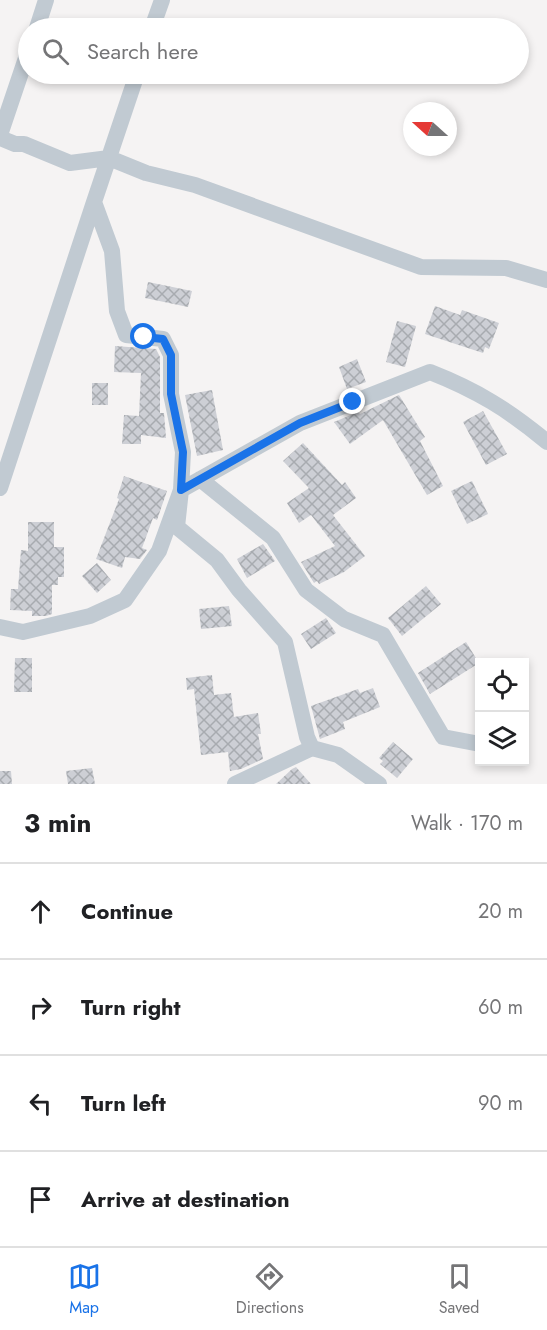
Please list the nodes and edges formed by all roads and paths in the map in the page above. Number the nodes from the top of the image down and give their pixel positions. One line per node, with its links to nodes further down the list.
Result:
1 (46, 0): 3 (street)
2 (162, 0): 4 (street)
3 (40, 18)
4 (156, 18)
5 (18, 82): 7 (street)
6 (134, 84): 8 (street)
7 (0, 136): 8 (street)
8 (109, 158): 9 (street); 10 (street)
9 (94, 202): 13 (street); 14 (street)
10 (547, 280)
11 (547, 442): 12 (street)
12 (200, 479): 14 (street); 16 (street)
13 (0, 488)
14 (181, 490): 15 (street); 17 (street)
15 (0, 627)
16 (475, 743)
17 (312, 748): 18 (street); 19 (street)
18 (236, 784)
19 (379, 784)

